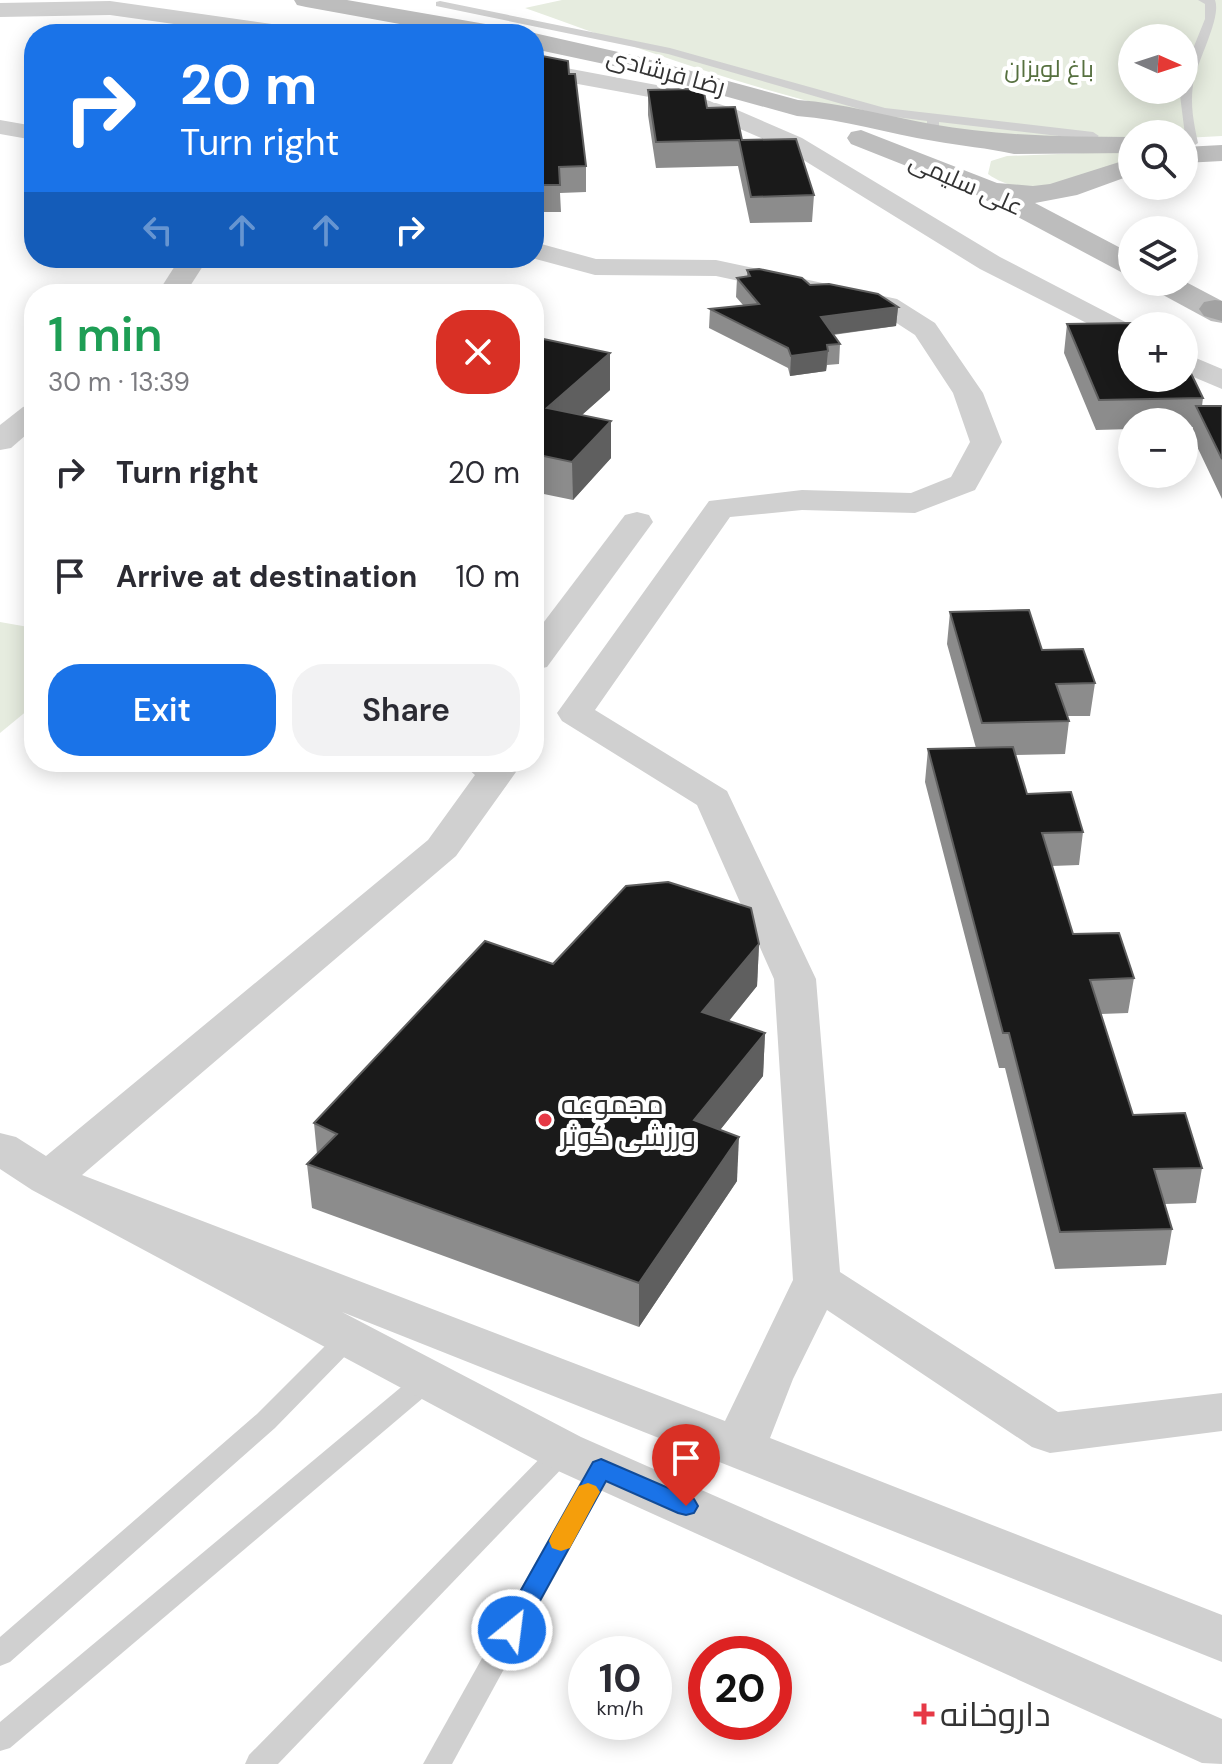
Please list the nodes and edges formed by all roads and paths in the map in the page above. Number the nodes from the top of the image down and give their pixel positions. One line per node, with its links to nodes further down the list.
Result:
1 (306, 0): 6 (main road)
2 (1204, 0): 12 (lane)
3 (440, 4): 7 (lane)
4 (0, 10): 5 (street)
5 (223, 24)
6 (441, 24)
7 (538, 24)
8 (544, 25): 13 (lane)
9 (544, 43): 11 (main road, رضا فرشادی)
10 (544, 71): 29 (street)
11 (797, 108): 13 (main road); 24 (main road, علی سلیمی)
12 (1185, 120)
13 (933, 126): 16 (lane); 18 (main road)
14 (0, 127): 15 (street)
15 (24, 131)
16 (1093, 136)
17 (1222, 142): 20 (main road)
18 (1041, 145): 19 (main road); 24 (main road)
19 (1118, 145)
20 (1198, 145)
21 (1198, 149): 22 (main road)
22 (1222, 153)
23 (1118, 171): 24 (main road)
24 (977, 184): 26 (main road, علی سلیمی)
25 (544, 253): 39 (street)
26 (1118, 259)
27 (1190, 296): 28 (main road)
28 (1220, 312)
29 (1118, 330)
30 (1198, 369): 31 (street)
31 (1222, 380)
32 (24, 421): 33 (street)
33 (0, 441)
34 (637, 522): 35 (street)
35 (544, 646)
36 (497, 772): 38 (street)
37 (0, 1148): 38 (street)
38 (48, 1179): 40 (street); 43 (street)
39 (817, 1280): 42 (street); 43 (street)
40 (348, 1338): 41 (street); 46 (lane)
41 (427, 1380): 44 (street); 47 (lane)
42 (1222, 1412)
43 (740, 1448): 45 (street)
44 (582, 1460): 48 (street); 49 (lane); 50 (lane)
45 (1222, 1639)
46 (0, 1654)
47 (0, 1739)
48 (1222, 1745)
49 (259, 1764)
50 (437, 1764)

